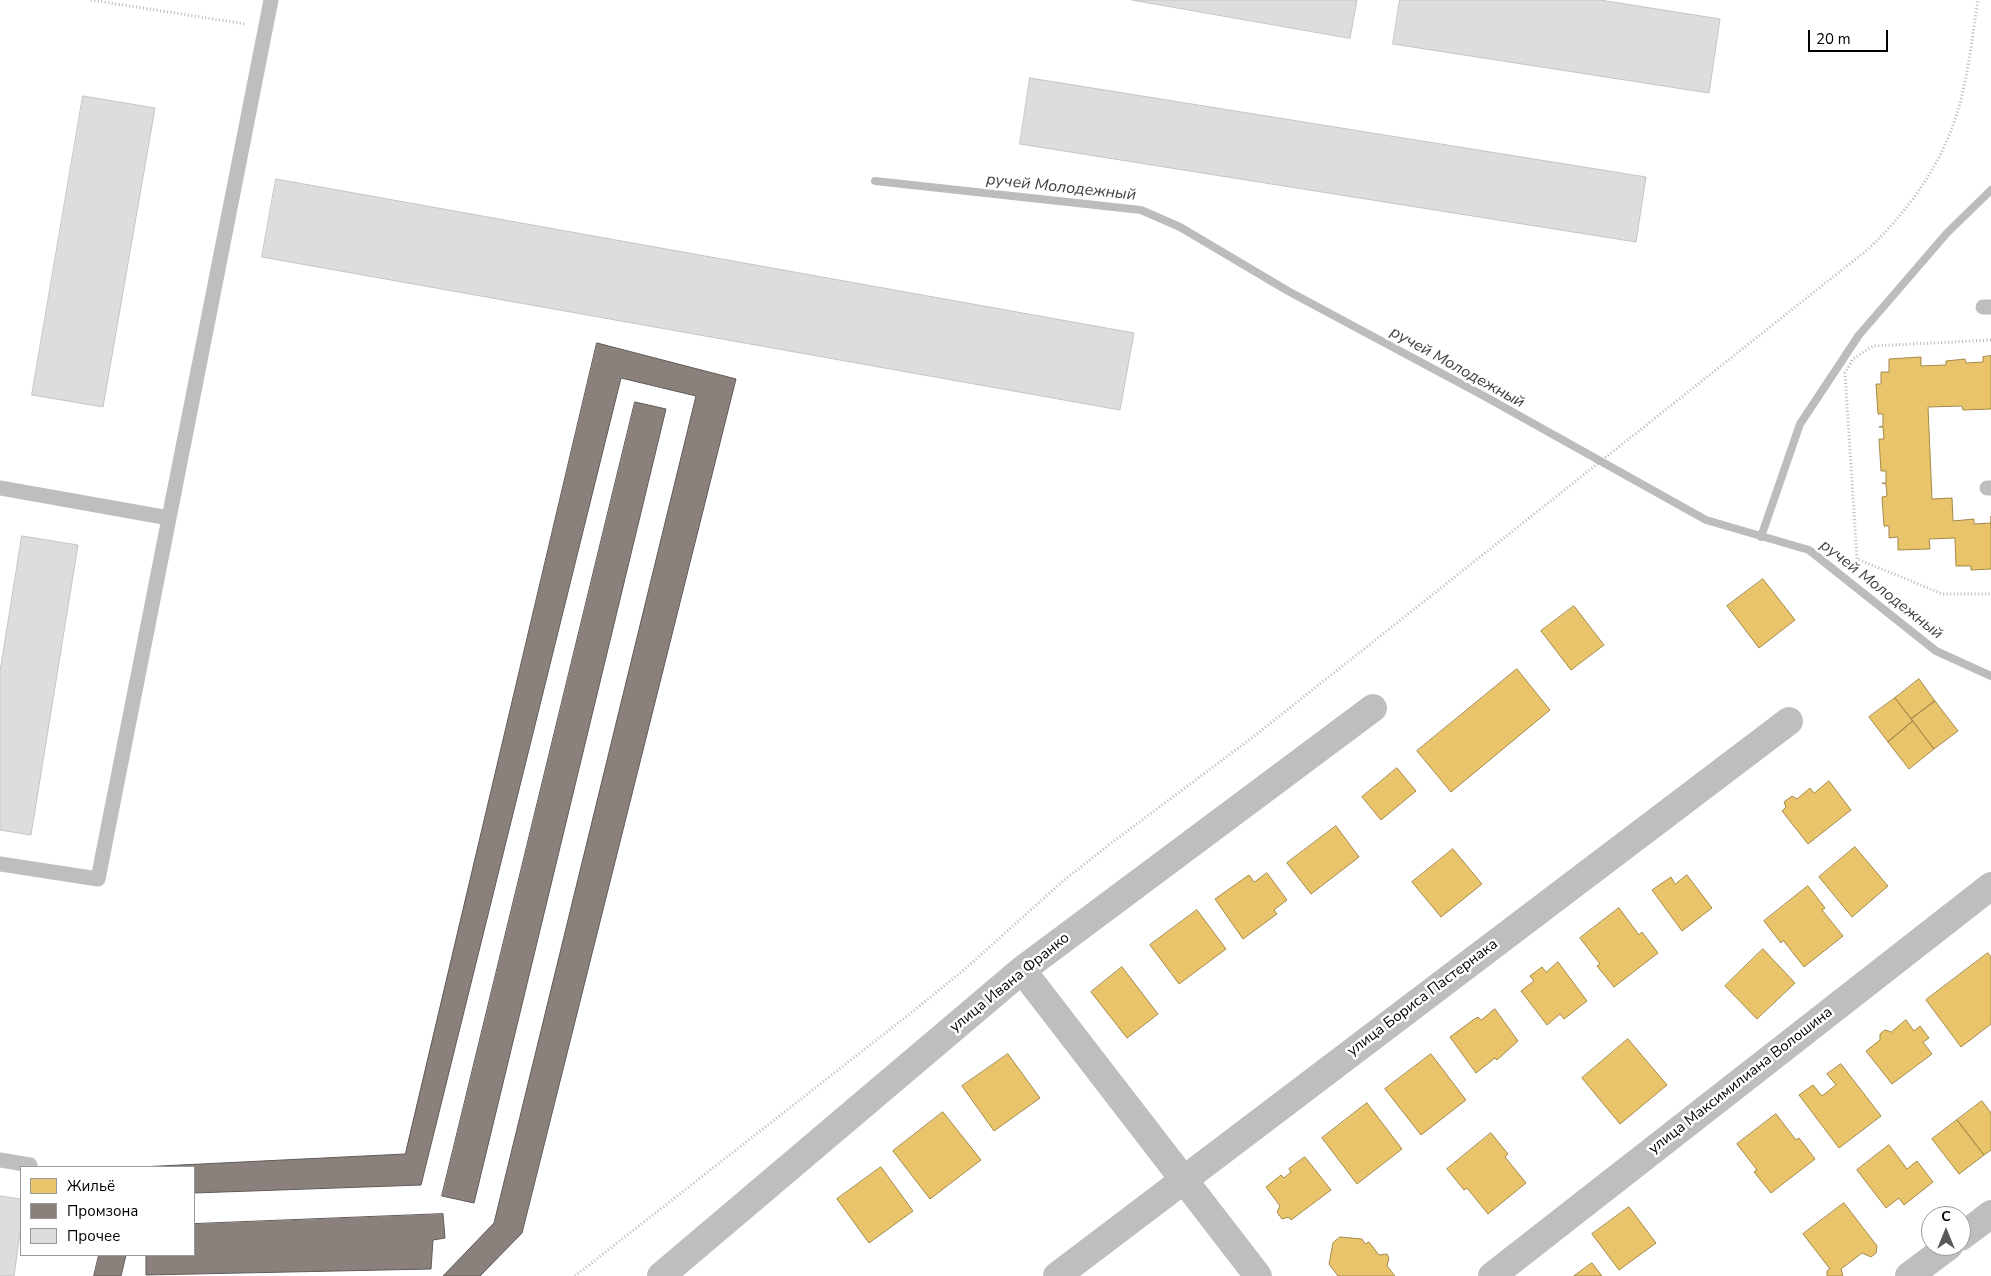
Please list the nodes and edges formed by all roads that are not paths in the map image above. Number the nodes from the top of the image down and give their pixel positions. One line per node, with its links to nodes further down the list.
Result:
1 (271, 0): 3 (lane)
2 (0, 488): 3 (lane)
3 (169, 518): 6 (lane)
4 (1373, 708): 8 (street, улица Ивана Франко)
5 (1789, 721): 11 (street, улица Бориса Пастернака)
6 (0, 864)
7 (1991, 886): 18 (street, улица Максимилиана Волошина)
8 (1022, 970): 11 (street); 15 (street, улица Ивана Франко)
9 (0, 1160): 10 (lane)
10 (30, 1165)
11 (1184, 1180): 16 (street, улица Бориса Пастернака); 17 (street)
12 (1991, 1214): 13 (street)
13 (1971, 1229)
14 (1936, 1256): 19 (street)
15 (661, 1276)
16 (1057, 1276)
17 (1258, 1276)
18 (1492, 1276)
19 (1909, 1276)

